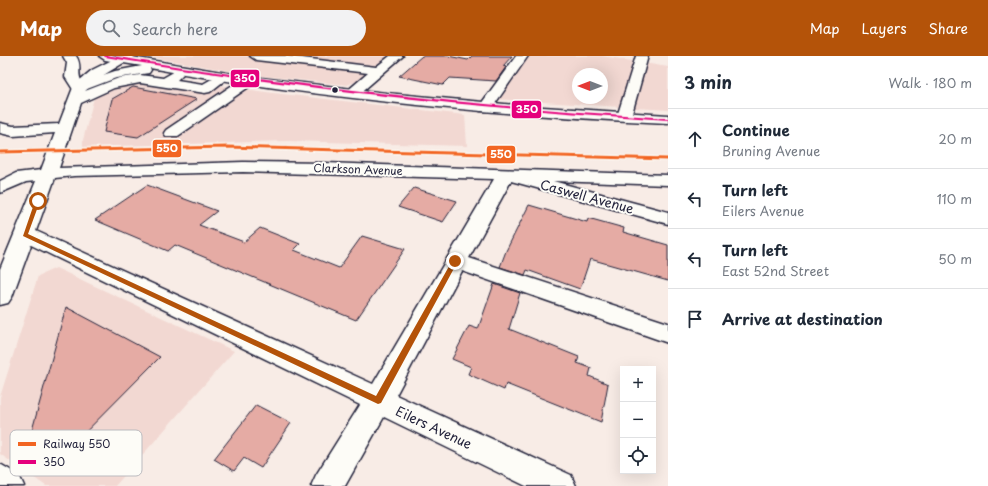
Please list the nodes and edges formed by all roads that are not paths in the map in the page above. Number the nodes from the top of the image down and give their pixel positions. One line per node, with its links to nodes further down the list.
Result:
1 (69, 56): 15 (street)
2 (105, 56): 7 (street)
3 (256, 56): 9 (street)
4 (397, 56): 9 (street)
5 (522, 56): 17 (street)
6 (642, 56): 18 (street)
7 (126, 58): 8 (street); 15 (street)
8 (183, 70): 10 (street); 12 (street); 15 (street)
9 (379, 71): 14 (street)
10 (222, 76): 11 (street); 13 (street)
11 (248, 81): 14 (street); 16 (street)
12 (166, 82): 13 (street); 15 (street)
13 (205, 89): 16 (street)
14 (353, 92): 17 (street)
15 (77, 94): 21 (street)
16 (226, 97): 22 (street)
17 (485, 108): 18 (street)
18 (624, 117): 19 (street)
19 (668, 119)
20 (0, 128): 21 (street)
21 (65, 128): 23 (street)
22 (172, 133)
23 (48, 174): 24 (street, Clarkson Avenue); 26 (street, Clarkson Avenue); 28 (street)
24 (506, 174): 25 (street, Clarkson Avenue); 27 (street, Caswell Avenue); 29 (street)
25 (668, 180)
26 (0, 188)
27 (668, 218)
28 (25, 234): 30 (street); 32 (street, Eilers Avenue)
29 (455, 261): 31 (street); 32 (street)
30 (0, 297)
31 (668, 333)
32 (378, 401): 35 (street); 36 (street, Eilers Avenue)
33 (0, 480): 34 (street)
34 (8, 486)
35 (327, 486)
36 (560, 486)

